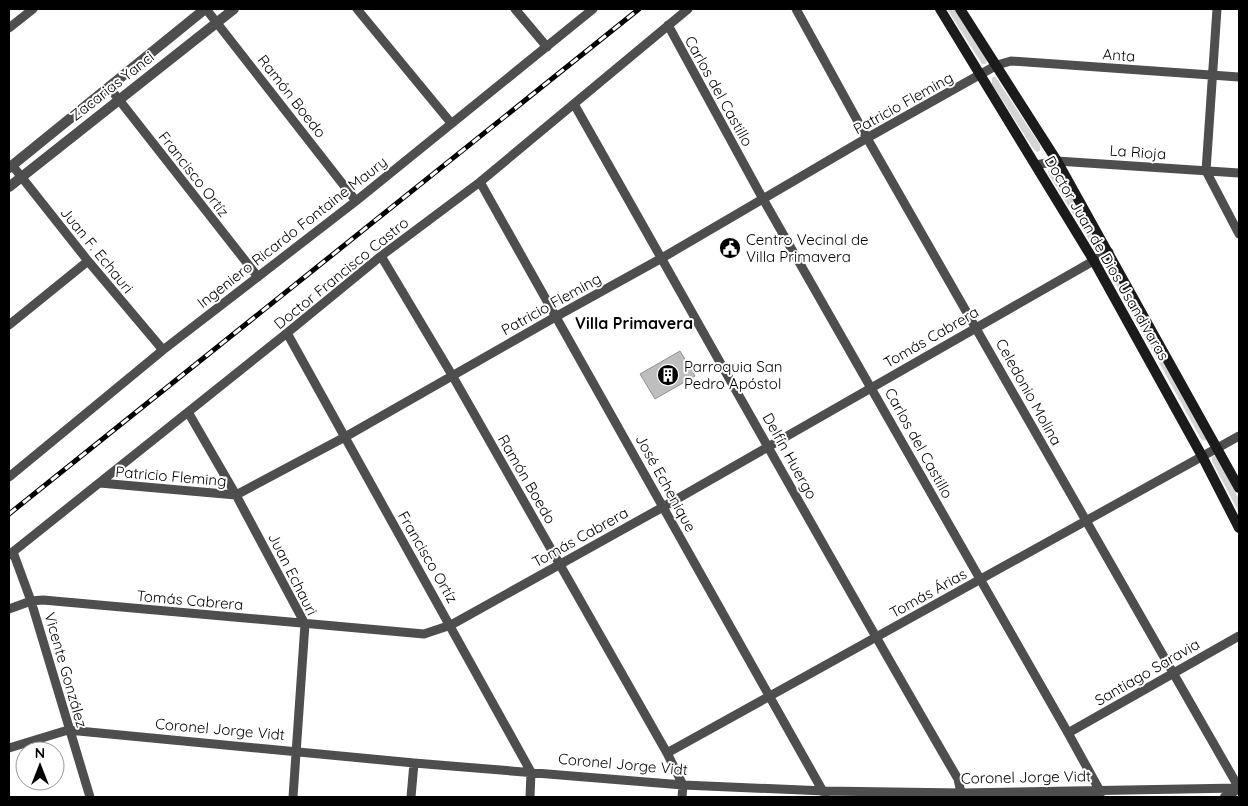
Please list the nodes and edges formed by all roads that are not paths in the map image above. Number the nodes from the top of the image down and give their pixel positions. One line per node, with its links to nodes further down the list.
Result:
1 (33, 9): 14 (street)
2 (205, 9): 12 (street, Ramón Boedo); 20 (street, Zacarias Yanci)
3 (234, 9): 12 (street, Zacarias Yanci)
4 (357, 9): 23 (street)
5 (515, 9): 15 (street)
6 (593, 9): 15 (street, Ingeniero Ricardo Fontaine Maury)
7 (688, 9): 13 (street, Doctor Francisco Castro)
8 (796, 9): 24 (street, Celedonio Molina)
9 (940, 9): 17 (main road, Doctor Juan de Dios Usandivaras)
10 (960, 9): 16 (main road, Doctor Juan de Dios Usandivaras)
11 (1217, 9): 18 (street)
12 (217, 22): 21 (street, Zacarias Yanci); 34 (street, Ramón Boedo)
13 (668, 25): 22 (street, Doctor Francisco Castro); 33 (street, Carlos del Castillo)
14 (9, 28)
15 (547, 47): 23 (street, Ingeniero Ricardo Fontaine Maury)
16 (997, 65): 17 (street, Patricio Fleming); 18 (street, Anta); 25 (main road, Doctor Juan de Dios Usandivaras)
17 (981, 75): 24 (street, Patricio Fleming); 26 (main road, Doctor Juan de Dios Usandivaras)
18 (1212, 75): 19 (street, Anta); 28 (street)
19 (1239, 77)
20 (108, 87): 21 (street, Francisco Ortíz); 27 (street, Zacarias Yanci)
21 (118, 100): 30 (street, Zacarias Yanci); 41 (street, Francisco Ortíz)
22 (574, 104): 31 (street, Doctor Francisco Castro); 38 (street, Delfín Huergo)
23 (451, 123): 34 (street, Ingeniero Ricardo Fontaine Maury)
24 (867, 138): 33 (street, Patricio Fleming); 44 (street, Celedonio Molina)
25 (1057, 161): 26 (street, La Rioja); 28 (street, La Rioja); 36 (main road, Doctor Juan de Dios Usandivaras)
26 (1036, 165): 40 (main road, Doctor Juan de Dios Usandivaras)
27 (10, 166): 30 (street, Juan F. Echauri)
28 (1206, 171): 29 (street, La Rioja); 35 (street)
29 (1239, 173)
30 (21, 177): 32 (street, Zacarias Yanci); 39 (street, Juan F. Echauri)
31 (480, 182): 37 (street, Doctor Francisco Castro); 42 (street, José Echenique)
32 (9, 187)
33 (762, 199): 38 (street, Patricio Fleming); 48 (street, Carlos del Castillo)
34 (356, 201): 41 (street, Ingeniero Ricardo Fontaine Maury)
35 (1239, 234)
36 (1109, 252): 40 (street, Tomás Cabrera); 53 (main road, Doctor Juan de Dios Usandivaras)
37 (381, 256): 45 (street, Doctor Francisco Castro); 47 (street, Ramón Boedo)
38 (662, 258): 42 (street, Patricio Fleming); 52 (street, Delfín Huergo)
39 (88, 261): 43 (street); 46 (street, Juan F. Echauri)
40 (1094, 261): 44 (street, Tomás Cabrera); 54 (main road, Doctor Juan de Dios Usandivaras)
41 (258, 277): 46 (street, Ingeniero Ricardo Fontaine Maury)
42 (556, 316): 47 (street, Patricio Fleming); 59 (street, José Echenique)
43 (9, 325)
44 (976, 327): 48 (street, Tomás Cabrera); 60 (street, Celedonio Molina)
45 (287, 333): 49 (street, Doctor Francisco Castro); 51 (street, Francisco Ortíz)
46 (163, 350): 55 (street, Ingeniero Ricardo Fontaine Maury)
47 (452, 375): 51 (street, Patricio Fleming); 63 (street, Ramón Boedo)
48 (872, 387): 52 (street, Tomás Cabrera); 64 (street, Carlos del Castillo)
49 (188, 412): 56 (street, Doctor Francisco Castro); 58 (street, Juan Echauri)
50 (1239, 436): 53 (street, Tomás Árias)
51 (345, 437): 58 (street, Patricio Fleming); 68 (street, Francisco Ortíz)
52 (769, 446): 59 (street, Tomás Cabrera); 70 (street, Delfín Huergo)
53 (1218, 447): 54 (street, Tomás Árias); 57 (main road, Doctor Juan de Dios Usandivaras)
54 (1202, 456): 60 (street, Tomás Árias); 61 (main road, Doctor Juan de Dios Usandivaras)
55 (9, 478)
56 (100, 483): 58 (street, Patricio Fleming); 62 (street, Doctor Francisco Castro)
57 (1239, 488)
58 (236, 495): 67 (street, Juan Echauri)
59 (663, 507): 63 (street, Tomás Cabrera); 72 (street, José Echenique)
60 (1086, 520): 64 (street, Tomás Árias); 71 (street, Celedonio Molina)
61 (1239, 528)
62 (11, 553): 65 (street, Vicente González)
63 (559, 564): 68 (street, Tomás Cabrera); 77 (street, Ramón Boedo)
64 (980, 580): 70 (street, Tomás Árias); 74 (street, Carlos del Castillo)
65 (31, 601): 66 (street, Tomás Cabrera); 67 (street, Tomás Cabrera); 73 (street, Vicente González)
66 (9, 609)
67 (305, 624): 68 (street, Tomás Cabrera); 76 (street, Juan Echauri)
68 (451, 625): 79 (street, Francisco Ortíz)
69 (1239, 636): 71 (street, Santiago Saravia)
70 (875, 637): 72 (street, Tomás Árias); 84 (street, Delfín Huergo)
71 (1172, 673): 74 (street, Santiago Saravia); 81 (street, Celedonio Molina)
72 (771, 696): 77 (street, Tomás Árias); 82 (street, José Echenique)
73 (68, 730): 75 (street, Coronel Jorge Vidt); 76 (street, Coronel Jorge Vidt); 85 (street, Vicente González)
74 (1068, 733): 83 (street, Carlos del Castillo)
75 (9, 748)
76 (298, 751): 78 (street, Coronel Jorge Vidt); 86 (street, Juan Echauri)
77 (667, 753): 80 (street, Ramón Boedo)
78 (414, 763): 79 (street, Coronel Jorge Vidt); 87 (street)
79 (532, 772): 80 (street, Coronel Jorge Vidt); 88 (street)
80 (683, 785): 82 (street, Coronel Jorge Vidt); 89 (street)
81 (1239, 788): 83 (street, Coronel Jorge Vidt); 90 (street)
82 (825, 794): 84 (street, Coronel Jorge Vidt)
83 (1100, 794): 84 (street, Coronel Jorge Vidt)
84 (962, 795)
85 (90, 797)
86 (293, 797)
87 (411, 797)
88 (530, 797)
89 (682, 797)
90 (1225, 797)

